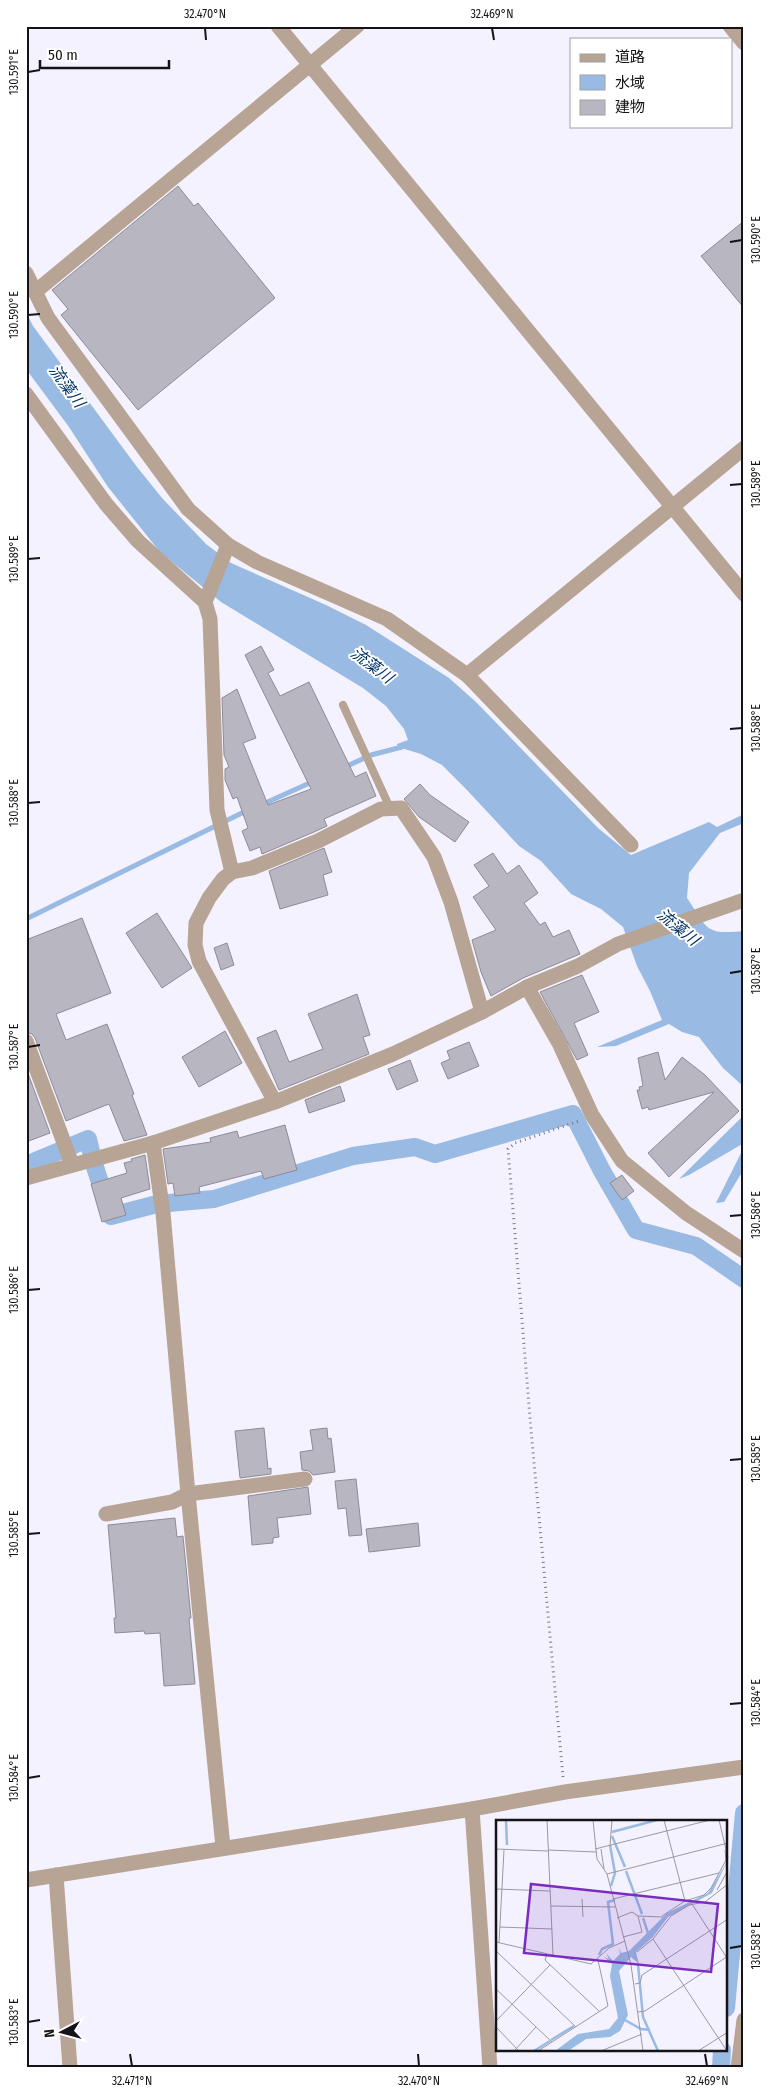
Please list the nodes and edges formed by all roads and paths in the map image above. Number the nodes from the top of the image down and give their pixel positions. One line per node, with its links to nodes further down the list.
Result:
1 (278, 26): 5 (street)
2 (357, 26): 5 (street)
3 (730, 26): 4 (street)
4 (744, 42)
5 (310, 65): 7 (street); 10 (street)
6 (26, 273): 7 (street)
7 (35, 292): 11 (street)
8 (26, 394): 13 (street)
9 (744, 448): 10 (street)
10 (673, 506): 12 (street); 14 (street)
11 (226, 548): 13 (street); 14 (street)
12 (744, 594)
13 (206, 599): 18 (street)
14 (467, 675): 17 (street)
15 (343, 705): 16 (lane)
16 (390, 808): 18 (street); 21 (street)
17 (631, 845)
18 (232, 872): 23 (street)
19 (744, 900): 20 (street)
20 (527, 987): 21 (street); 28 (street)
21 (482, 1012): 23 (street)
22 (26, 1042): 26 (street)
23 (276, 1102): 25 (street)
24 (583, 1119): 33 (path)
25 (153, 1143): 26 (street); 30 (street)
26 (75, 1163): 27 (street)
27 (26, 1178)
28 (744, 1251)
29 (305, 1478): 30 (street)
30 (188, 1494): 31 (street); 35 (street)
31 (106, 1514)
32 (739, 1767): 33 (street)
33 (564, 1792): 34 (street)
34 (472, 1809): 35 (street); 40 (street)
35 (223, 1847): 36 (street)
36 (56, 1875): 37 (street); 39 (street)
37 (26, 1880)
38 (744, 2020): 41 (street)
39 (70, 2068)
40 (490, 2068)
41 (738, 2068)

